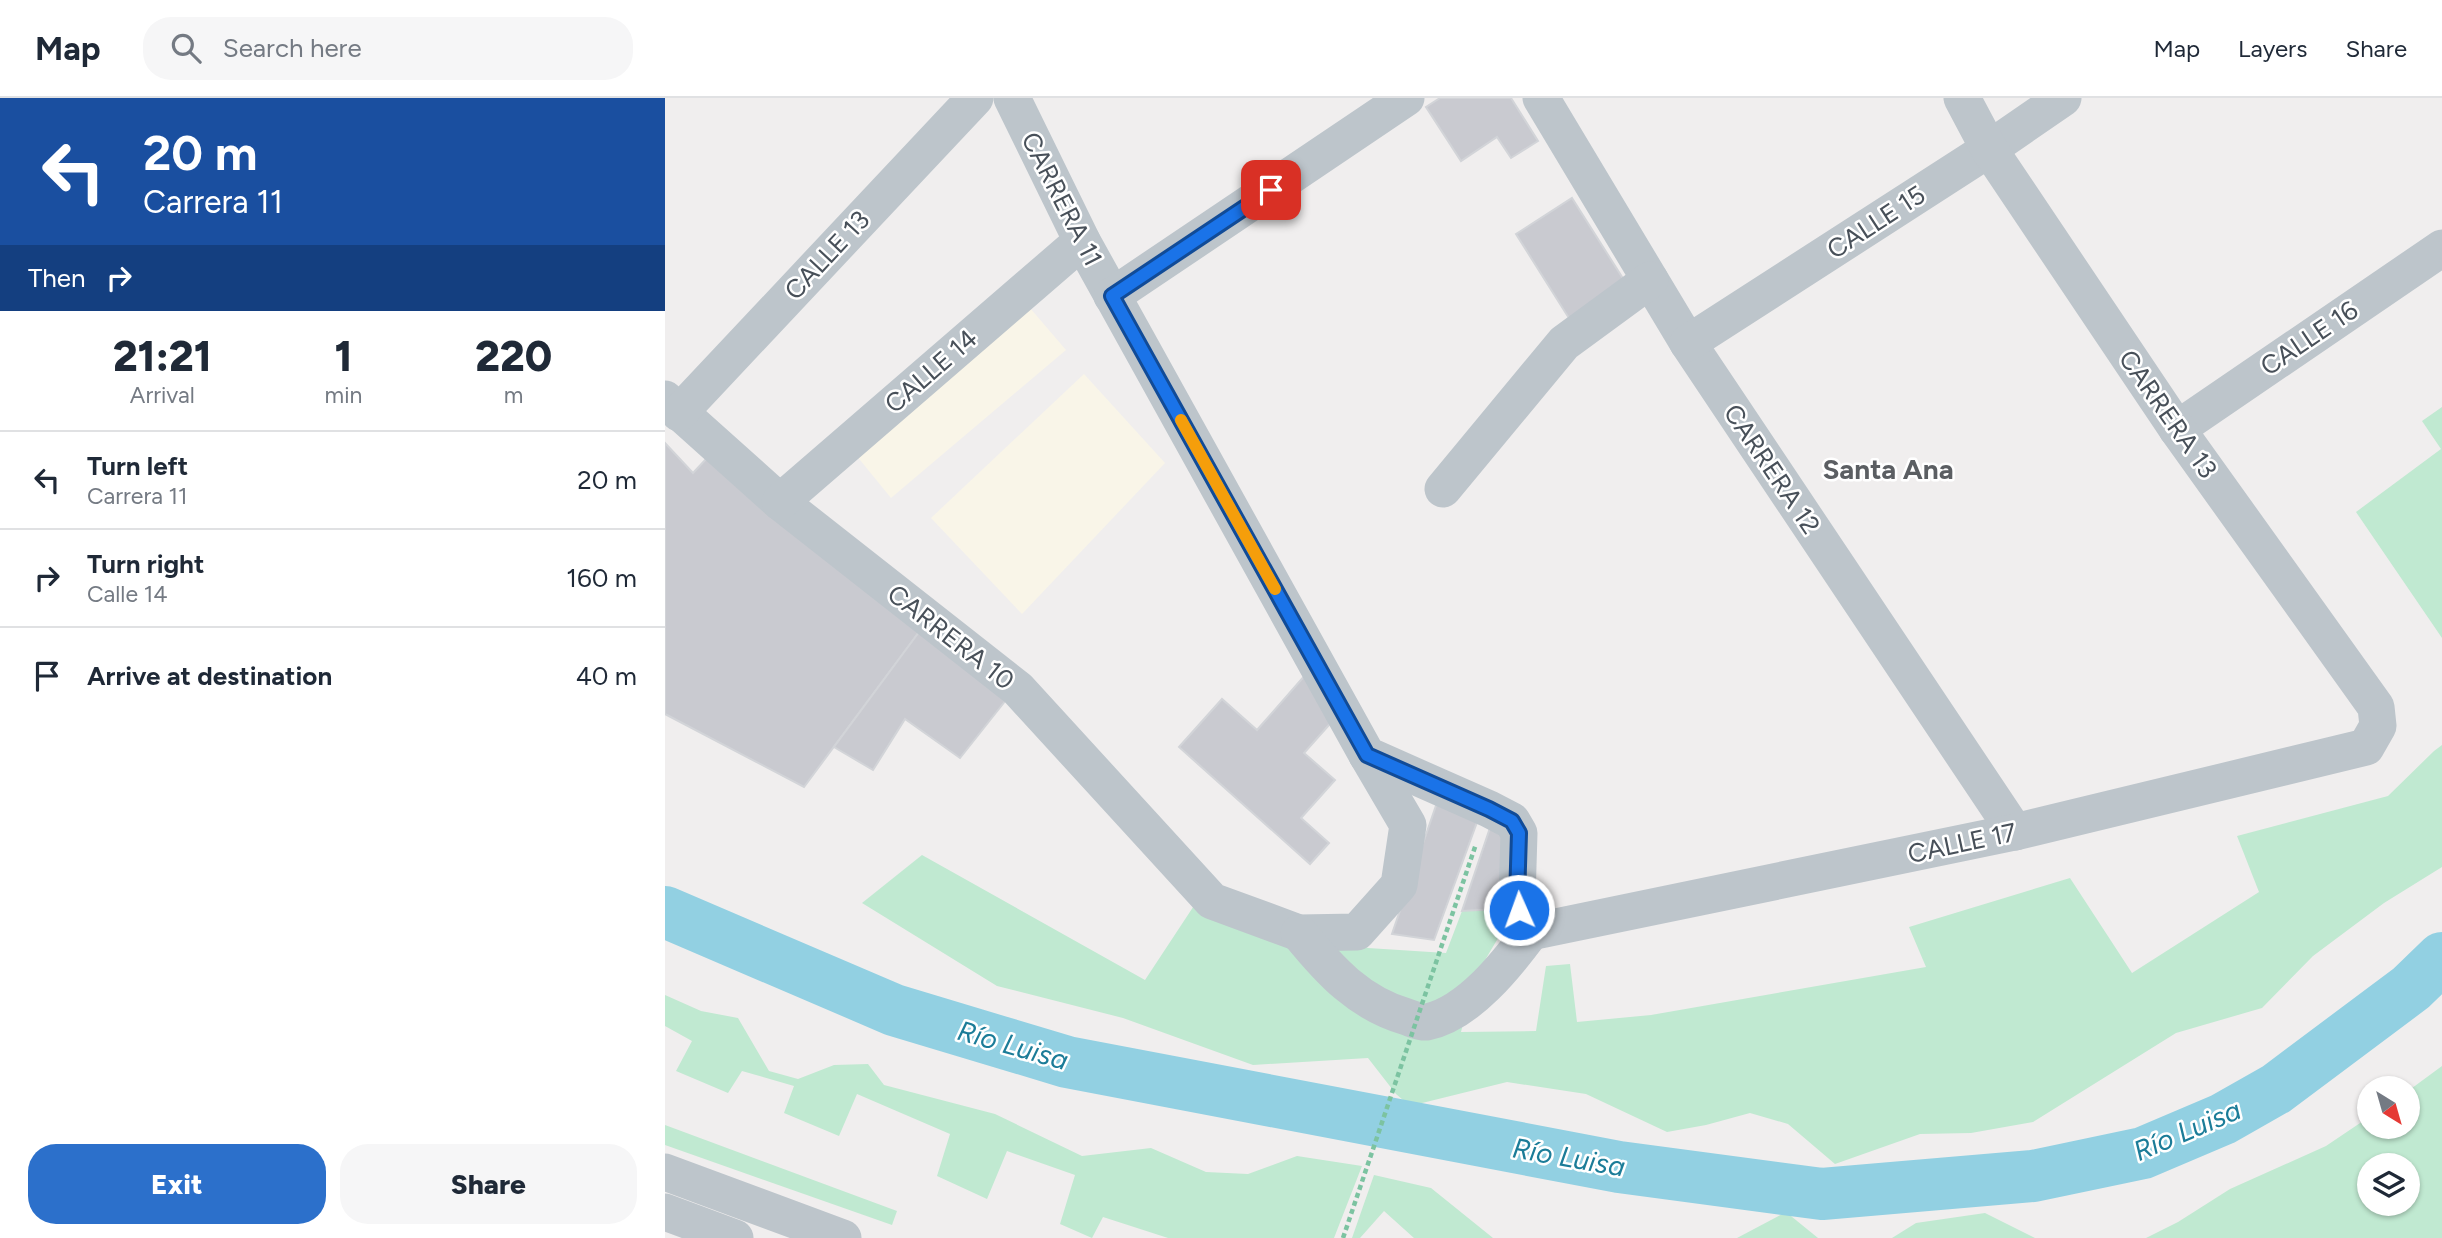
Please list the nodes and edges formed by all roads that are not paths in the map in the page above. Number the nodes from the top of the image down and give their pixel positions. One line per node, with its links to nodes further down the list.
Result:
1 (975, 98): 13 (street, CALLE 13)
2 (1012, 98): 8 (street, CARRERA 11)
3 (1406, 98): 11 (street)
4 (1541, 98): 10 (street, CARRERA 12)
5 (1962, 98): 7 (street, CARRERA 13)
6 (2063, 98): 7 (street, CALLE 15)
7 (1989, 149): 12 (street, CALLE 15); 14 (street, CARRERA 13)
8 (1082, 241): 11 (street, CARRERA 11); 16 (street, CALLE 14)
9 (2442, 248): 14 (street, CALLE 16)
10 (1650, 280): 12 (street, CARRERA 12); 15 (street)
11 (1112, 296): 18 (street, CARRERA 11)
12 (1688, 343): 19 (street, CARRERA 12)
13 (672, 406): 16 (street, CARRERA 10)
14 (2177, 429): 17 (street, CARRERA 13)
15 (1443, 489)
16 (780, 502): 21 (street, CARRERA 10)
17 (2378, 726): 19 (street, CALLE 17)
18 (1367, 755): 20 (street); 21 (street, CARRERA 11)
19 (2015, 832): 20 (street, CALLE 17)
20 (1531, 932): 21 (street)
21 (1299, 933)
22 (665, 1172): 25 (street)
23 (665, 1212): 24 (street)
24 (735, 1238)
25 (843, 1238)

